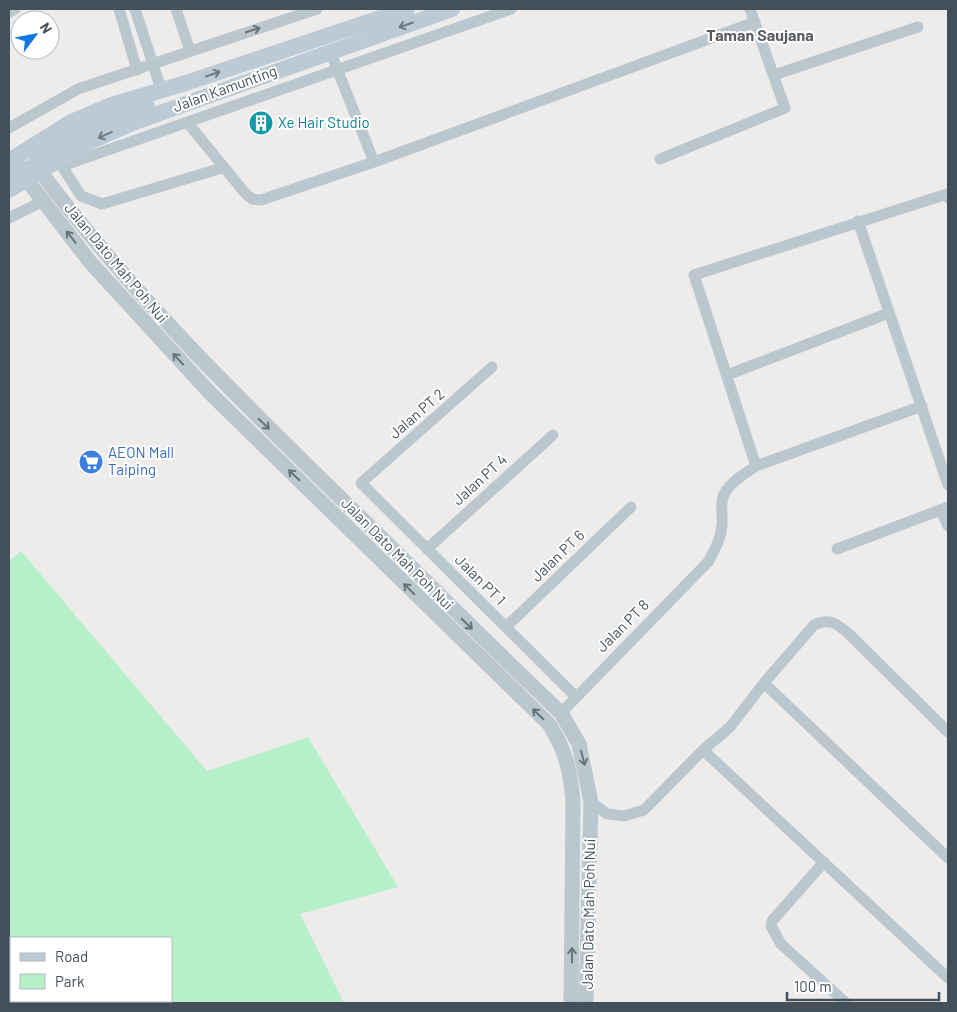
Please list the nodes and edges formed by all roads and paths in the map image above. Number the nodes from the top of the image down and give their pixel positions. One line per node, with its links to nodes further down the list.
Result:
1 (15, 9): 10 (street)
2 (119, 9): 17 (street)
3 (135, 9): 15 (street)
4 (176, 9): 13 (street)
5 (317, 9): 13 (street, one-way to 5)
6 (407, 9): 19 (main road, Jalan Kamunting, one-way to 6)
7 (452, 9): 14 (main road, Jalan Kamunting, one-way to 14)
8 (511, 9): 16 (street)
9 (750, 9): 11 (street)
10 (9, 12)
11 (754, 22): 18 (street); 25 (street)
12 (918, 27): 18 (street)
13 (190, 51): 15 (street)
14 (330, 51): 16 (street); 27 (main road, Jalan Kamunting, one-way to 27)
15 (153, 64): 17 (street); 20 (street)
16 (337, 69): 21 (street); 25 (street)
17 (137, 70): 22 (street)
18 (774, 75): 23 (street)
19 (186, 83): 20 (main road, Jalan Kamunting); 27 (main road)
20 (161, 89): 24 (main road, Jalan Kamunting)
21 (187, 122): 26 (street); 26 (street)
22 (9, 128)
23 (660, 160)
24 (9, 161)
25 (374, 162): 26 (street)
26 (222, 168)
27 (32, 173): 28 (main road); 29 (main road, Jalan Kamunting); 31 (street, Jalan Dato Mah Poh Nui); 50 (street, Jalan Dato Mah Poh Nui, one-way to 50)
28 (9, 175)
29 (9, 190)
30 (948, 198): 33 (street)
31 (43, 201): 32 (street); 52 (street, Jalan Dato Mah Poh Nui, one-way to 31)
32 (9, 218)
33 (858, 221): 34 (street); 36 (street)
34 (889, 313): 36 (street); 37 (street)
35 (492, 367): 40 (street, Jalan PT 2)
36 (727, 375): 39 (street)
37 (922, 406): 39 (street, Jalan PT 8); 41 (street)
38 (553, 435): 45 (street, Jalan PT 4)
39 (756, 466): 49 (street, Jalan PT 8)
40 (361, 484): 45 (street, Jalan PT 1)
41 (948, 485)
42 (631, 507): 47 (street, Jalan PT 6)
43 (945, 509): 44 (street); 46 (street)
44 (948, 526)
45 (427, 549): 47 (street, Jalan PT 1)
46 (837, 549)
47 (506, 627): 49 (street, Jalan PT 1)
48 (764, 683): 51 (street); 53 (street); 57 (street)
49 (576, 697): 50 (street, Jalan PT 8)
50 (564, 719): 52 (street); 54 (street, Jalan Dato Mah Poh Nui, one-way to 54)
51 (948, 732)
52 (555, 735): 60 (street, Jalan Dato Mah Poh Nui, one-way to 52)
53 (703, 750): 55 (street); 58 (street)
54 (591, 802): 55 (street); 56 (street, Jalan Dato Mah Poh Nui)
55 (607, 814): 56 (street)
56 (591, 821): 61 (street, Jalan Dato Mah Poh Nui)
57 (948, 858)
58 (824, 862): 59 (street); 62 (street)
59 (948, 978)
60 (571, 1003)
61 (586, 1003)
62 (846, 1003)

